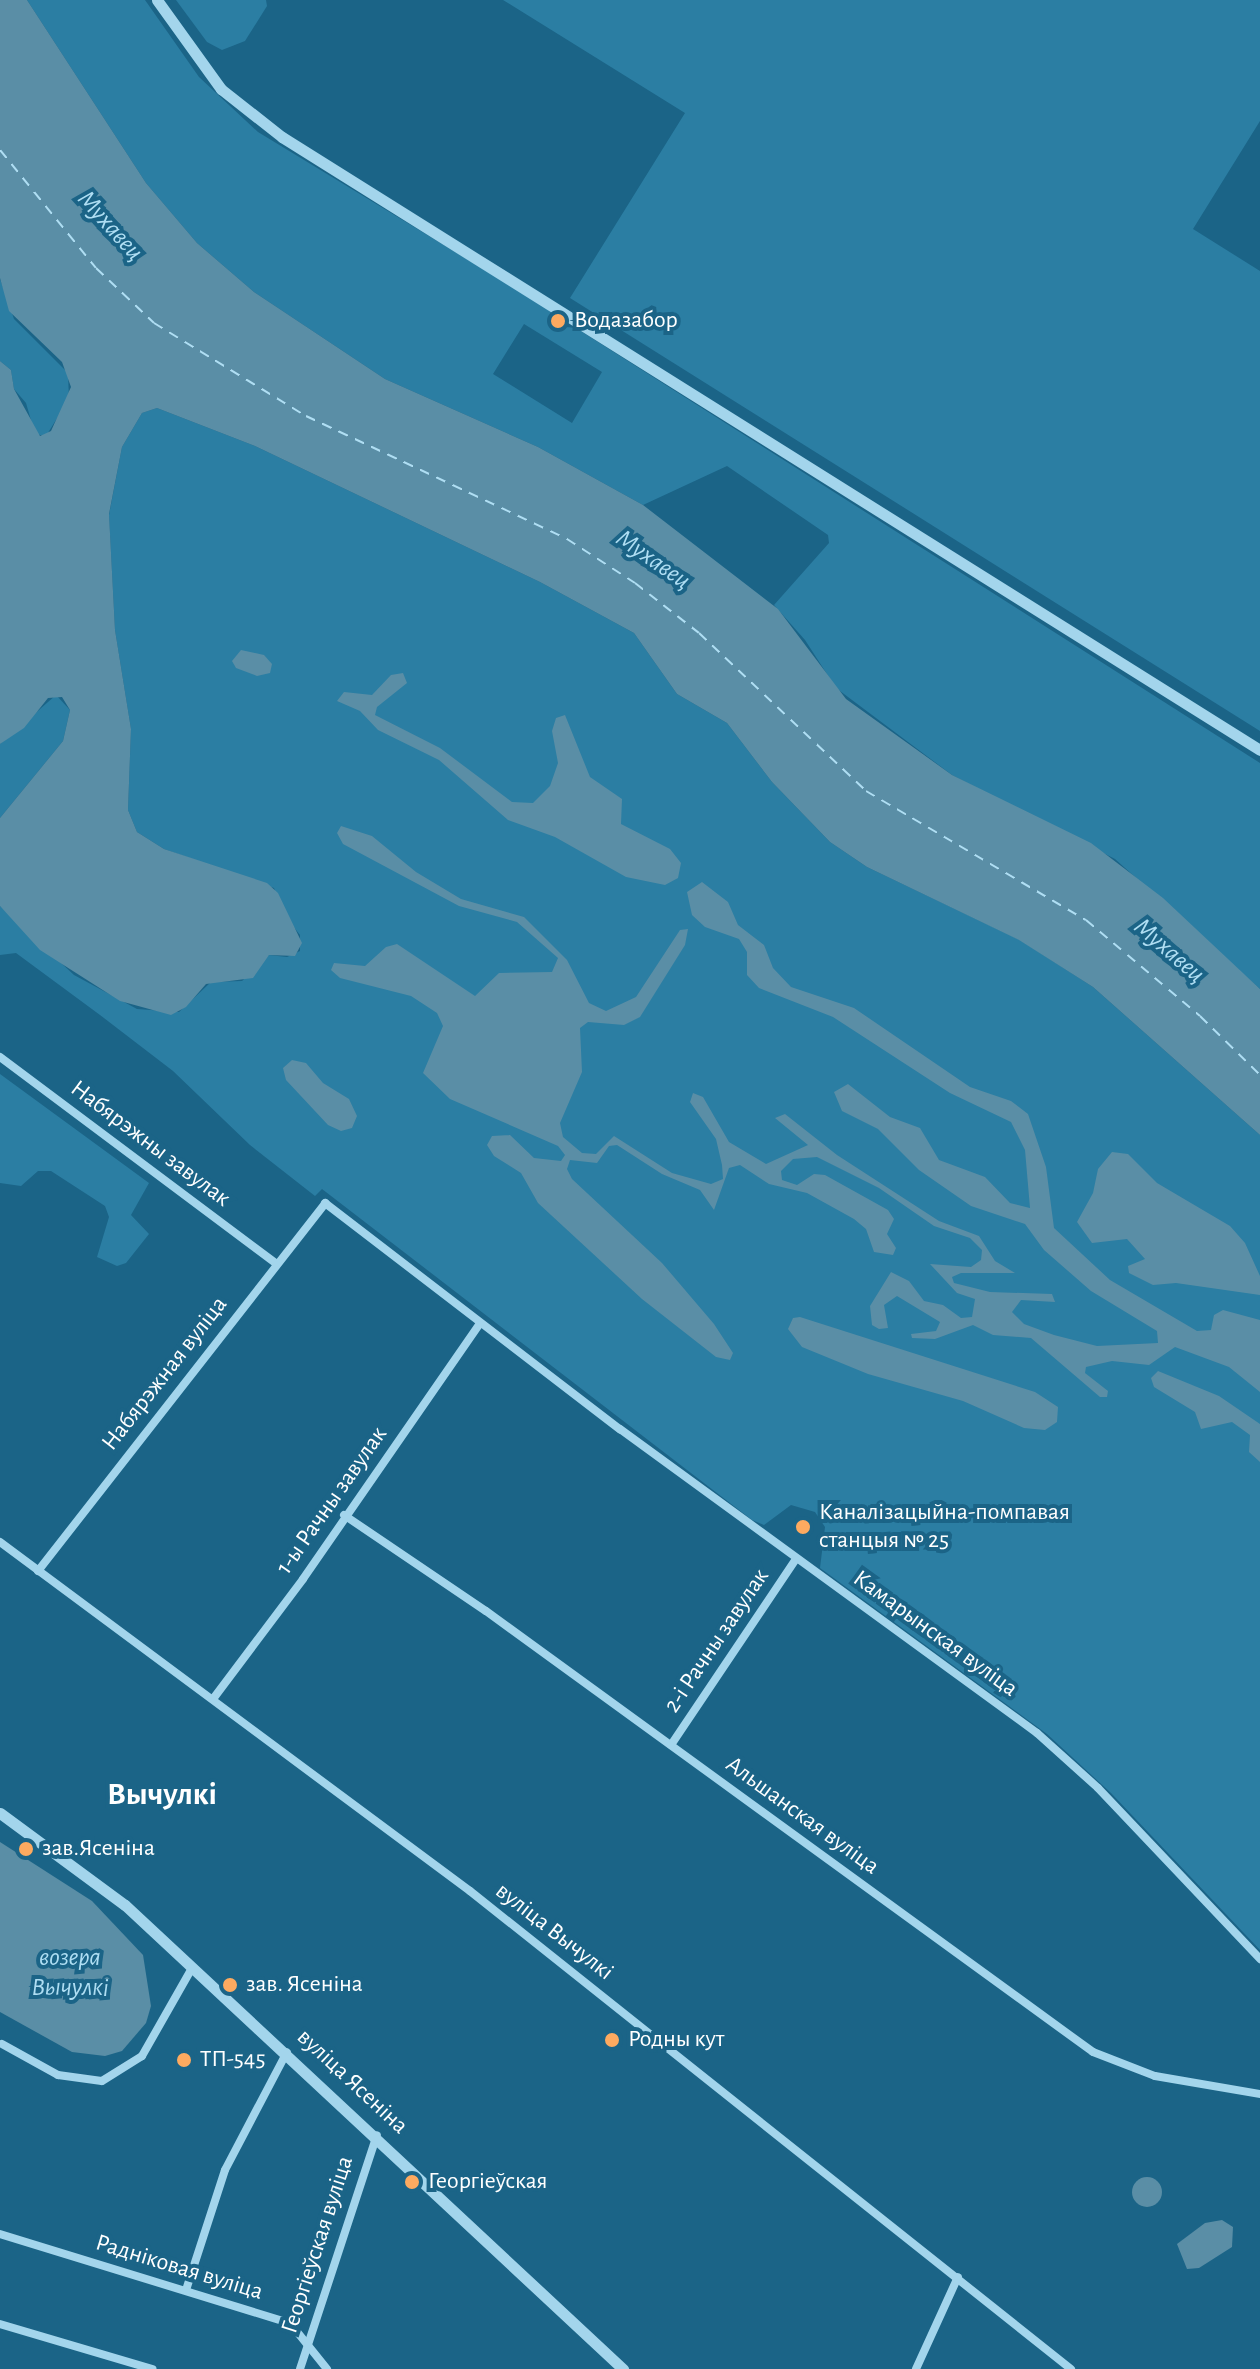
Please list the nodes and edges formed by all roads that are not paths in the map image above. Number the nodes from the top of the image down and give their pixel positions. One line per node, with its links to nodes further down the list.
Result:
1 (157, 0): 2 (street)
2 (1260, 750)
3 (0, 1057): 5 (street, Набярэжны завулак)
4 (325, 1203): 5 (street, Набярэжная вуліца); 6 (street, Камарынская вуліца)
5 (275, 1263): 10 (street, Набярэжная вуліца)
6 (480, 1323): 7 (street, 1-ы Рачны завулак); 9 (street, Камарынская вуліца)
7 (344, 1515): 11 (street, 1-ы Рачны завулак); 12 (street, Альшанская вуліца)
8 (0, 1542): 10 (street, вуліца Вычулкі)
9 (796, 1559): 12 (street, 2-і Рачны завулак); 14 (street, Камарынская вуліца)
10 (38, 1571): 11 (street, вуліца Вычулкі)
11 (213, 1699): 21 (street, вуліца Вычулкі)
12 (671, 1745): 18 (street, Альшанская вуліца)
13 (0, 1813): 15 (street, вуліца Ясеніна)
14 (1260, 1959)
15 (192, 1968): 16 (street); 17 (street, вуліца Ясеніна)
16 (2, 2044)
17 (288, 2052): 19 (street, вуліца Ясеніна); 22 (street)
18 (1260, 2094)
19 (377, 2135): 24 (street, Георгіеўская вуліца); 28 (street, вуліца Ясеніна)
20 (0, 2234): 22 (street, Радніковая вуліца)
21 (958, 2277): 29 (street); 30 (street, вуліца Вычулкі)
22 (186, 2290): 24 (street, Радніковая вуліца)
23 (0, 2324): 25 (street)
24 (307, 2347): 26 (street, Георгіеўская вуліца); 27 (street, Радніковая вуліца)
25 (152, 2369)
26 (300, 2369)
27 (327, 2369)
28 (623, 2369)
29 (916, 2369)
30 (1071, 2369)

